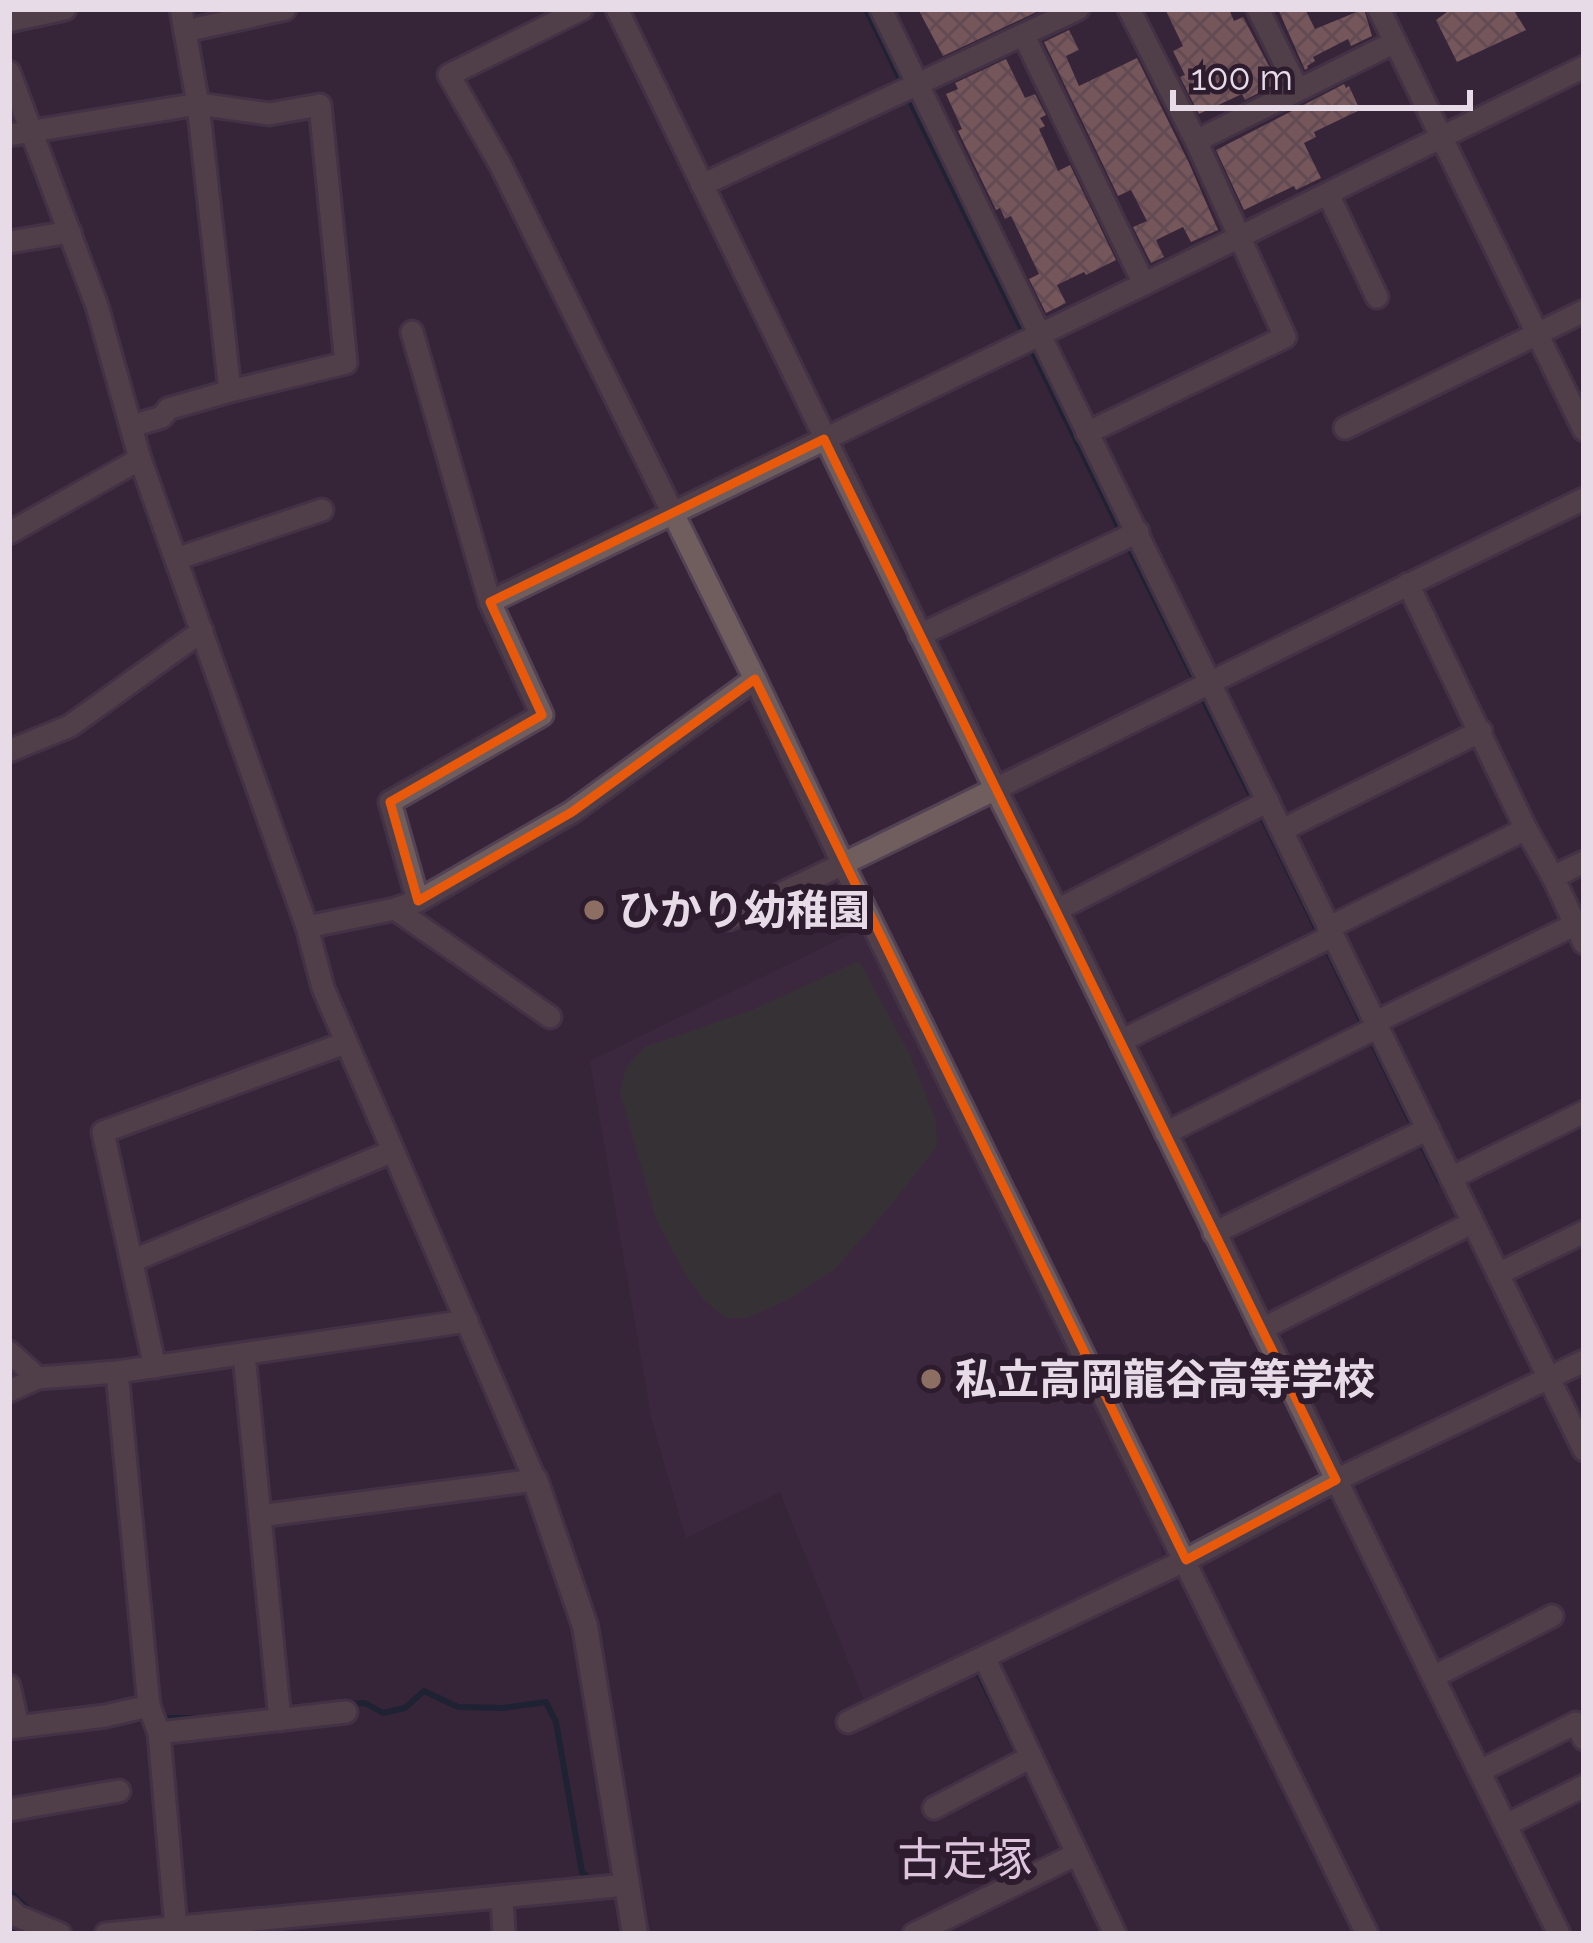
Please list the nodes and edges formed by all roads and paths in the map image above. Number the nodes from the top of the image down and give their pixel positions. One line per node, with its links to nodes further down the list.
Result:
1 (65, 9): 11 (street)
2 (285, 9): 10 (street)
3 (582, 9): 43 (street)
4 (617, 9): 23 (street)
5 (881, 9): 16 (street)
6 (1078, 9): 12 (street)
7 (1130, 9): 22 (street)
8 (1258, 9): 17 (street)
9 (1379, 9): 13 (street)
10 (183, 20): 18 (street)
11 (9, 21)
12 (1024, 36): 16 (street); 28 (street)
13 (1395, 41): 17 (street); 21 (street)
14 (1584, 67): 21 (street)
15 (9, 72): 19 (street)
16 (908, 89): 23 (street); 33 (street)
17 (1298, 90): 22 (street)
18 (198, 104): 19 (street); 34 (street); 34 (street)
19 (32, 131): 20 (street); 25 (street)
20 (9, 135)
21 (1440, 136): 24 (street); 32 (street)
22 (1196, 141): 26 (street)
23 (703, 185): 39 (street)
24 (1328, 194): 26 (street); 29 (street)
25 (70, 232): 27 (street); 35 (street)
26 (1240, 237): 28 (street); 38 (street)
27 (9, 242)
28 (1144, 284): 33 (street)
29 (1377, 297)
30 (1584, 311): 32 (street)
31 (412, 332): 48 (street)
32 (1539, 334): 36 (street); 37 (street)
33 (1031, 339): 38 (street); 39 (street)
34 (230, 392): 35 (street)
35 (132, 426): 40 (street)
36 (1345, 428)
37 (1584, 430)
38 (1087, 434): 45 (street)
39 (824, 439): 43 (street); 50 (street)
40 (140, 460): 44 (street); 46 (street)
41 (1584, 499): 47 (street)
42 (322, 510): 46 (street)
43 (673, 514): 48 (street); 51 (street)
44 (9, 533)
45 (1129, 536): 50 (street); 52 (street)
46 (176, 559): 49 (street)
47 (1408, 584): 52 (street); 53 (street)
48 (490, 602): 62 (street)
49 (202, 631): 54 (street); 66 (street)
50 (920, 634): 55 (street)
51 (755, 679): 60 (street); 62 (street)
52 (1202, 688): 55 (street); 56 (street)
53 (1480, 731): 57 (street); 58 (street)
54 (9, 751)
55 (996, 790): 60 (street); 64 (street)
56 (1260, 805): 58 (street); 64 (street)
57 (1526, 829): 61 (street); 68 (street)
58 (1282, 830): 68 (street)
59 (1584, 862): 61 (street)
60 (843, 864): 65 (street); 97 (street)
61 (1553, 877): 67 (street)
62 (418, 901): 63 (street)
63 (395, 908): 66 (street); 69 (street)
64 (1058, 910): 71 (street)
65 (729, 919)
66 (307, 927): 72 (street)
67 (1579, 934): 70 (street)
68 (1325, 937): 70 (street); 71 (street)
69 (550, 1017)
70 (1372, 1029): 74 (street); 75 (street)
71 (1121, 1041): 75 (street)
72 (345, 1043): 76 (street); 81 (street)
73 (1584, 1112): 77 (street)
74 (1420, 1132): 77 (street); 79 (street)
75 (1166, 1133): 79 (street)
76 (393, 1151): 81 (street); 83 (street)
77 (1450, 1178): 78 (street)
78 (1472, 1223): 82 (street); 84 (street)
79 (1214, 1232): 84 (street)
80 (1584, 1232): 82 (street)
81 (132, 1261): 88 (street)
82 (1498, 1274): 91 (street)
83 (467, 1321): 86 (street); 94 (street)
84 (1262, 1329): 95 (street)
85 (9, 1352): 90 (street)
86 (244, 1354): 88 (street); 96 (street)
87 (1584, 1361): 91 (street)
88 (155, 1367): 89 (street)
89 (117, 1372): 90 (street); 102 (street)
90 (38, 1378): 92 (street)
91 (1549, 1378): 93 (street); 95 (street)
92 (9, 1391)
93 (1584, 1450)
94 (535, 1480): 96 (street); 117 (street)
95 (1336, 1480): 97 (street); 100 (street)
96 (260, 1516): 104 (street)
97 (1186, 1560): 99 (street); 127 (street)
98 (1552, 1616): 100 (street)
99 (984, 1657): 105 (street); 109 (street)
100 (1433, 1677): 110 (street)
101 (9, 1686): 106 (street)
102 (149, 1706): 106 (street); 107 (street)
103 (346, 1712): 104 (street)
104 (280, 1720): 107 (street)
105 (848, 1723)
106 (14, 1727)
107 (159, 1733): 120 (street)
108 (1584, 1739): 110 (street)
109 (1031, 1757): 113 (street); 116 (street)
110 (1480, 1772): 115 (street)
111 (1584, 1786): 115 (street)
112 (119, 1791): 114 (street)
113 (934, 1808)
114 (9, 1810)
115 (1506, 1825): 128 (street)
116 (1077, 1854): 125 (street); 126 (street)
117 (626, 1885): 118 (street); 124 (street)
118 (502, 1898): 120 (street); 123 (street)
119 (13, 1912): 121 (street)
120 (176, 1928): 122 (street)
121 (60, 1934)
122 (106, 1934)
123 (505, 1934)
124 (635, 1934)
125 (914, 1934)
126 (1115, 1934)
127 (1367, 1934)
128 (1559, 1934)

